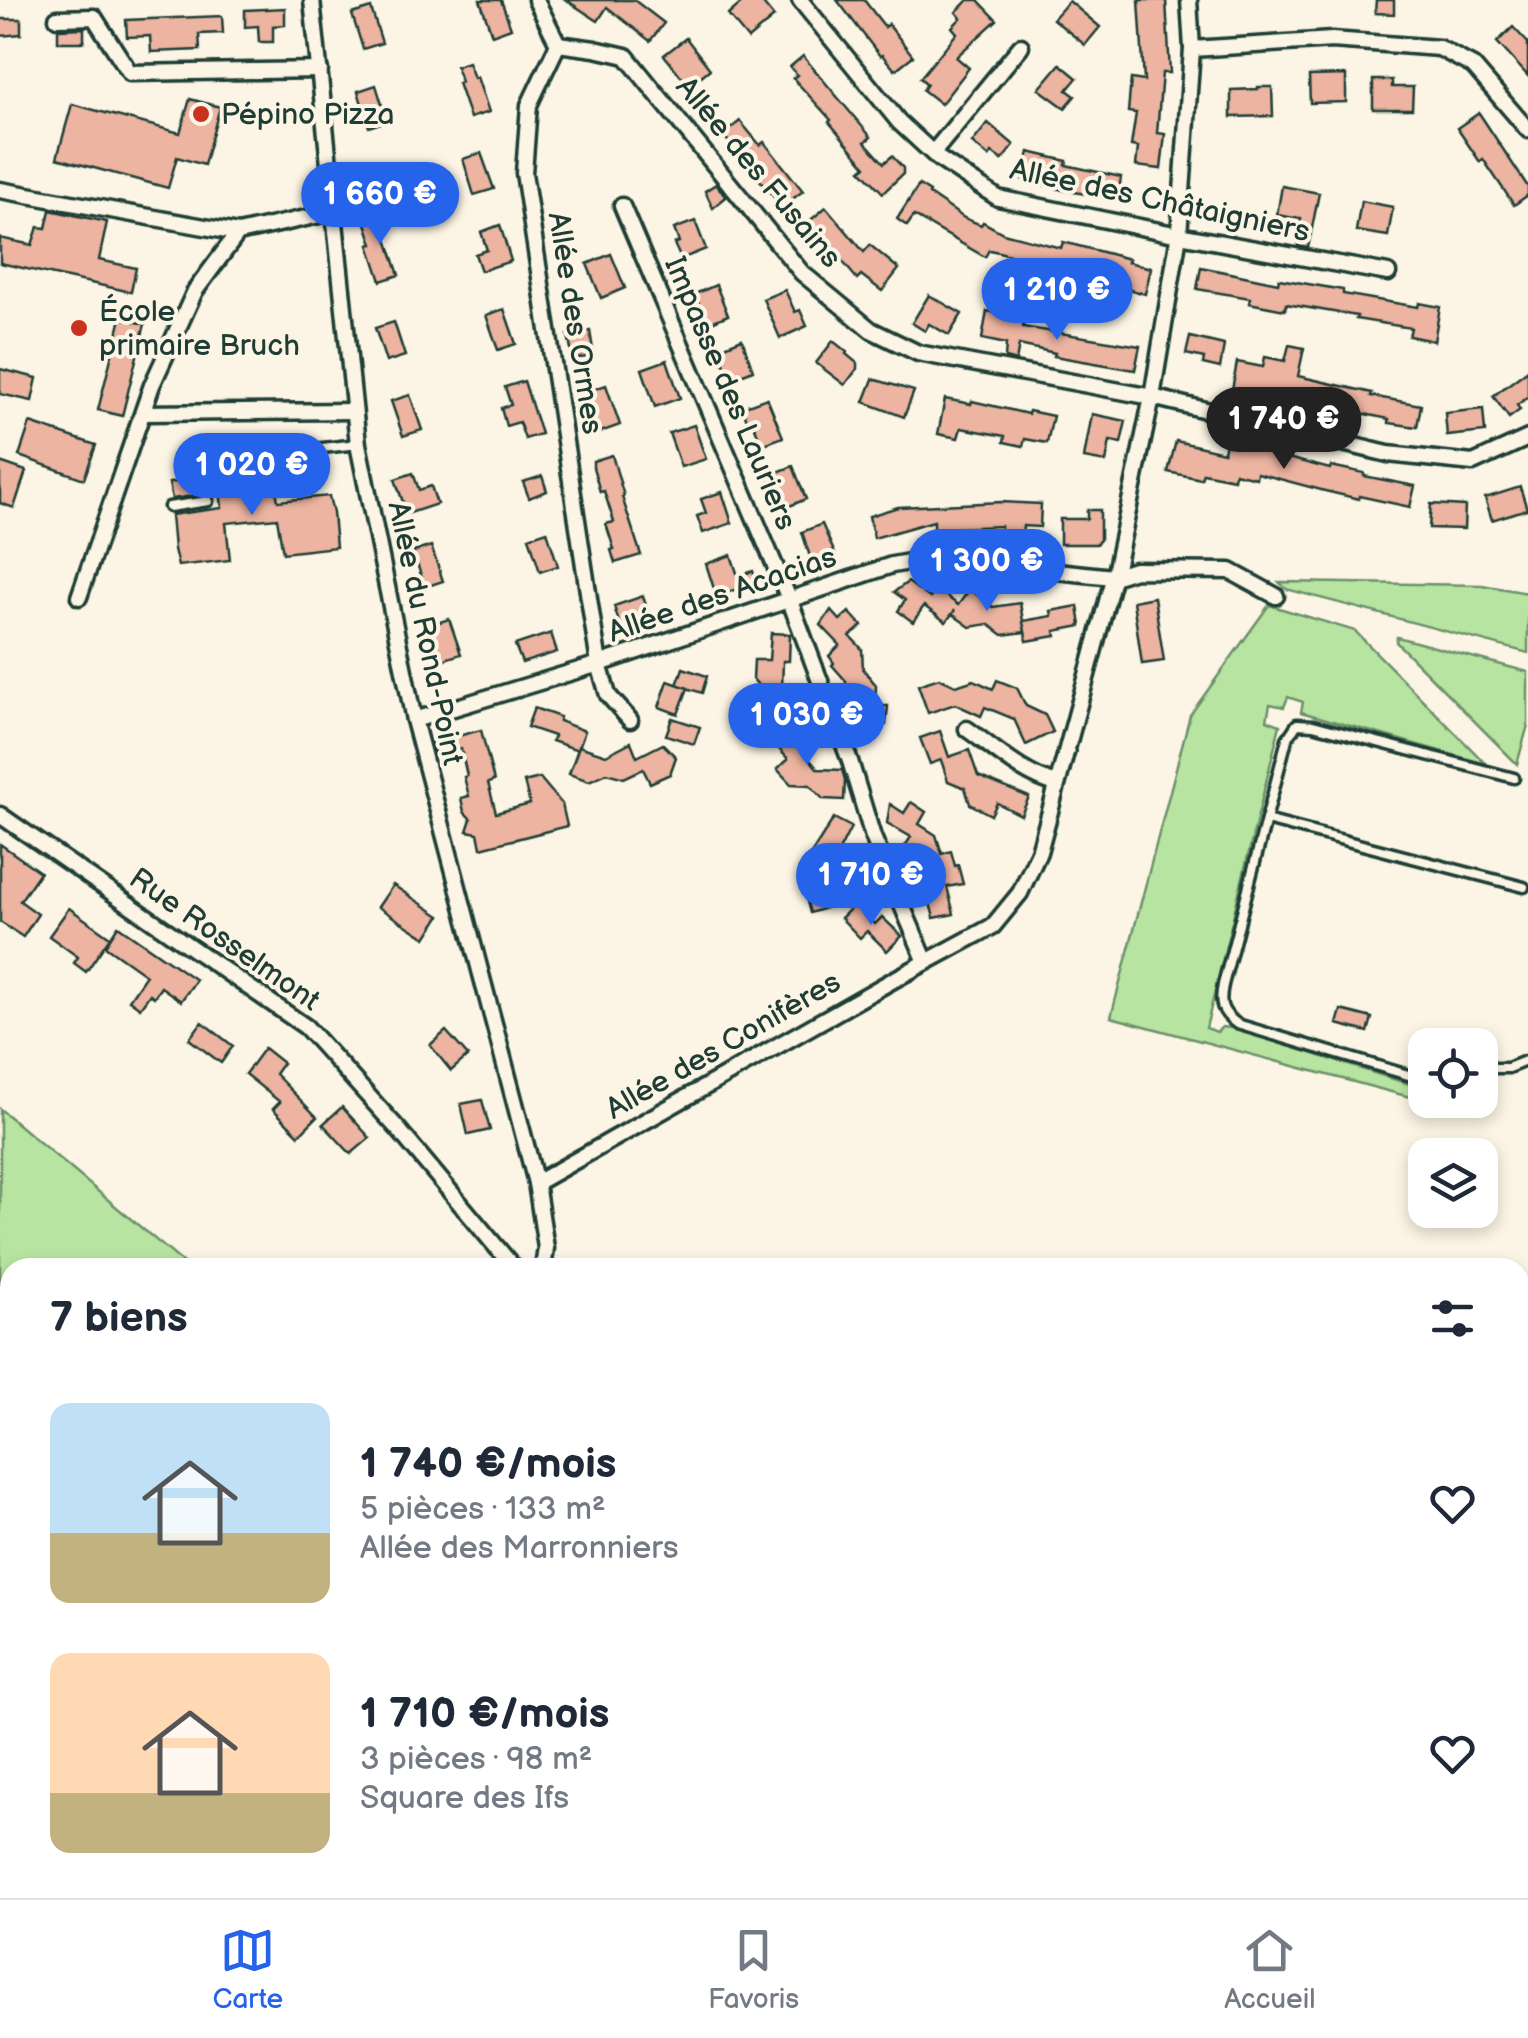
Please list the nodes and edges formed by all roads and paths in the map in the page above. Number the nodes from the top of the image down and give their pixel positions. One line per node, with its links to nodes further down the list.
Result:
1 (312, 0): 9 (street, Allée du Rond-Point)
2 (536, 0): 6 (street)
3 (800, 0): 11 (street, Allée des Châtaigniers)
4 (1189, 0): 8 (street, Allée des Conifères)
5 (57, 18): 9 (street)
6 (558, 44): 18 (street, Allée des Fusains); 28 (street, Allée des Ormes)
7 (1021, 46): 11 (street)
8 (1192, 48): 10 (street); 16 (street, Allée des Conifères)
9 (320, 70): 14 (street, Allée du Rond-Point)
10 (1528, 130)
11 (933, 153): 16 (street, Allée des Châtaigniers)
12 (0, 190): 15 (street)
13 (622, 206): 27 (street, Impasse des Lauriers)
14 (333, 212): 15 (street); 19 (street, Allée du Rond-Point)
15 (238, 232): 20 (street)
16 (1179, 236): 17 (street, Allée des Châtaigniers); 18 (street, Allée des Conifères)
17 (1388, 273)
18 (1152, 397): 21 (street, Allée des Fusains); 24 (street, Allée des Conifères)
19 (354, 411): 20 (street); 22 (street, Allée du Rond-Point)
20 (142, 412): 26 (street)
21 (1528, 438)
22 (358, 444): 23 (lane); 29 (street, Allée du Rond-Point)
23 (169, 507)
24 (1113, 577): 25 (street, Allée des Acacias); 27 (street, Allée des Acacias); 33 (street, Allée des Conifères)
25 (1276, 596)
26 (79, 597)
27 (790, 601): 28 (street, Allée des Acacias); 37 (street, Impasse des Lauriers)
28 (599, 664): 29 (street, Allée des Acacias); 30 (street, Allée des Ormes)
29 (414, 720): 41 (street, Allée du Rond-Point)
30 (630, 720)
31 (967, 728): 33 (street)
32 (1514, 778): 35 (lane)
33 (1058, 784): 37 (street, Allée des Conifères)
34 (0, 816): 42 (street, Rue Rosselmont)
35 (1266, 820): 36 (lane); 40 (lane)
36 (1524, 887)
37 (926, 962): 41 (street, Allée des Conifères)
38 (1528, 1060): 39 (lane)
39 (1498, 1068)
40 (1408, 1075)
41 (536, 1183): 43 (street, Allée du Rond-Point)
42 (506, 1258)
43 (544, 1258)

